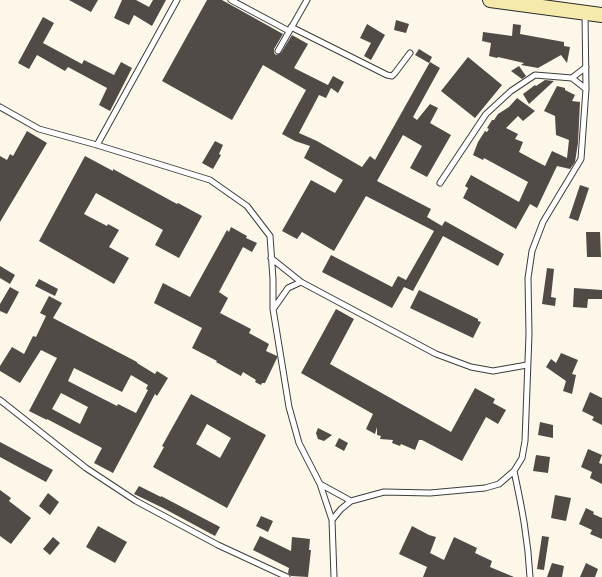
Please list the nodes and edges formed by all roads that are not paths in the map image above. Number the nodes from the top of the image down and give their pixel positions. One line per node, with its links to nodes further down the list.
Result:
1 (177, 0): 14 (lane)
2 (231, 0): 7 (lane)
3 (307, 0): 7 (lane)
4 (490, 0): 5 (street)
5 (585, 13): 6 (street); 10 (lane)
6 (602, 15)
7 (290, 29): 8 (lane); 9 (lane)
8 (278, 51)
9 (410, 53)
10 (586, 67): 11 (lane); 12 (lane)
11 (572, 78): 12 (lane); 15 (lane)
12 (586, 89): 19 (lane)
13 (0, 107): 14 (lane)
14 (97, 145): 16 (lane)
15 (440, 183)
16 (271, 258): 17 (lane); 18 (lane)
17 (301, 282): 18 (lane); 19 (lane)
18 (273, 309): 22 (lane)
19 (527, 365): 21 (lane)
20 (0, 400): 25 (lane)
21 (514, 471): 23 (lane); 27 (lane)
22 (320, 484): 23 (lane); 24 (lane)
23 (351, 501): 24 (lane)
24 (332, 520): 26 (lane)
25 (287, 577)
26 (334, 577)
27 (530, 577)

